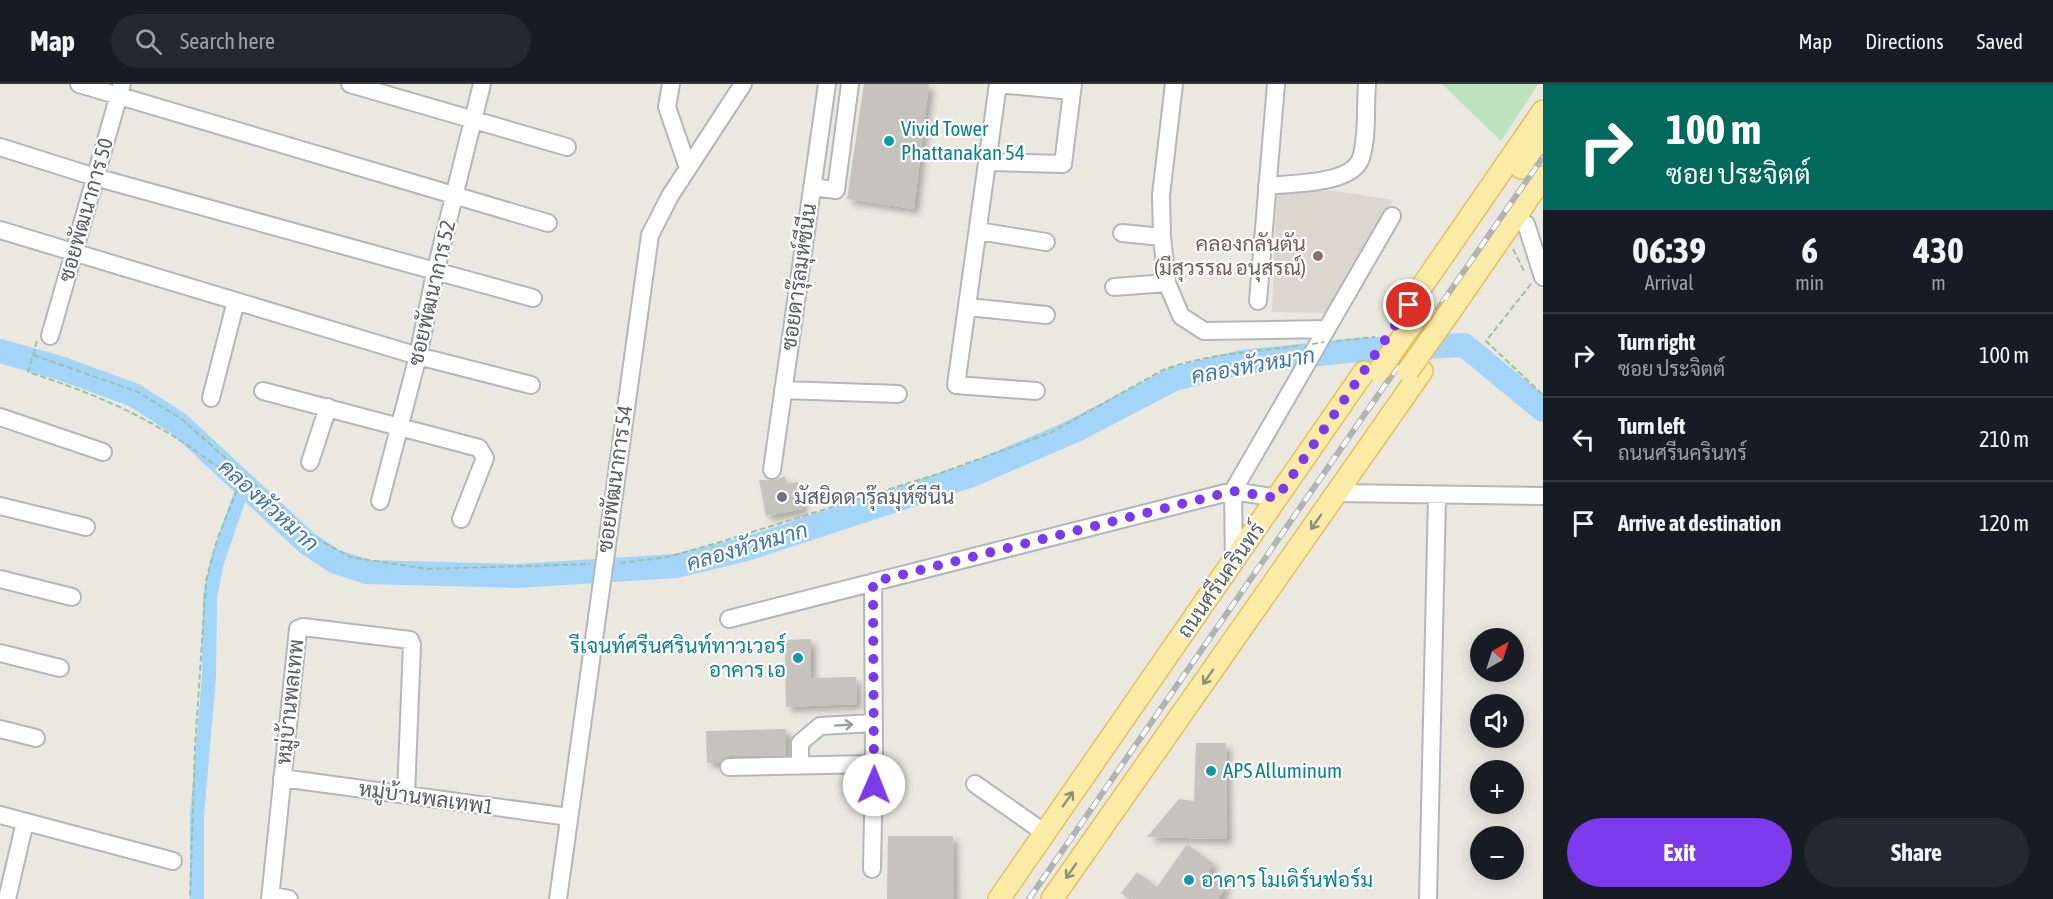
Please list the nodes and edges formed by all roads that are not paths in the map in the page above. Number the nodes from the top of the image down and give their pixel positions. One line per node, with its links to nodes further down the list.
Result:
1 (79, 84): 13 (street)
2 (350, 84): 15 (street)
3 (482, 84): 15 (street, ซอยพัฒนาการ 52)
4 (671, 84): 20 (street)
5 (743, 84): 20 (street, ซอยพัฒนาการ 54)
6 (827, 84): 24 (street, ซอยดารุ๊ลมุห์ซีนีน)
7 (850, 84): 24 (street)
8 (998, 84): 12 (street); 19 (street)
9 (1174, 84): 33 (street)
10 (1276, 84): 23 (street)
11 (1367, 84): 23 (street)
12 (1073, 87): 19 (street)
13 (121, 90): 21 (street, ซอยพัฒนาการ 50); 25 (street)
14 (1543, 111): 43 (main road, ถนนศรีนครินทร์)
15 (472, 119): 18 (street); 25 (street, ซอยพัฒนาการ 52)
16 (1543, 137): 43 (main road)
17 (0, 147): 21 (street)
18 (567, 147)
19 (987, 162): 31 (street)
20 (688, 168): 88 (street, ซอยพัฒนาการ 54)
21 (95, 177): 35 (street, ซอยพัฒนาการ 50); 36 (street)
22 (1543, 177): 44 (main road)
23 (1267, 186): 41 (street)
24 (812, 187): 51 (street, ซอยดารุ๊ลมุห์ซีนีน)
25 (454, 195): 28 (street); 36 (street, ซอยพัฒนาการ 52)
26 (1543, 200): 29 (main road)
27 (1392, 216): 48 (street)
28 (548, 223)
29 (1526, 224): 37 (street); 44 (main road)
30 (0, 230): 35 (street)
31 (978, 231): 34 (street); 45 (street)
32 (1122, 232): 33 (street)
33 (1162, 237): 38 (street)
34 (1046, 242)
35 (74, 253): 42 (street); 47 (street, ซอยพัฒนาการ 50)
36 (435, 273): 40 (street); 49 (street, ซอยพัฒนาการ 52)
37 (1543, 277)
38 (1167, 283): 39 (street); 48 (street)
39 (1114, 287)
40 (533, 298)
41 (1258, 301)
42 (236, 302): 49 (street); 55 (street)
43 (1417, 305): 66 (main road, ถนนศรีนครินทร์)
44 (1460, 306): 62 (main road)
45 (968, 307): 46 (street); 53 (street)
46 (1046, 315)
47 (50, 336)
48 (1324, 340): 63 (street)
49 (418, 356): 50 (street); 58 (street, ซอยพัฒนาการ 52)
50 (531, 385)
51 (783, 390): 54 (street); 61 (street, ซอยดารุ๊ลมุห์ซีนีน)
52 (263, 391): 56 (street)
53 (1036, 391)
54 (898, 394)
55 (211, 398)
56 (328, 407): 58 (street); 60 (street)
57 (0, 417): 59 (street)
58 (399, 426): 67 (street, ซอยพัฒนาการ 52); 69 (street)
59 (103, 452)
60 (310, 462)
61 (772, 470)
62 (1340, 487): 64 (street); 98 (main road, one-way to 98)
63 (1233, 491): 66 (street); 71 (street); 73 (street)
64 (1437, 496): 65 (street); 99 (street)
65 (1543, 496)
66 (1277, 498): 71 (main road, ถนนศรีนครินทร์)
67 (380, 501)
68 (0, 506): 70 (street)
69 (462, 519)
70 (86, 527)
71 (1234, 562): 90 (main road, ถนนศรีนครินทร์, one-way to 71)
72 (0, 579): 74 (street)
73 (873, 582): 75 (street); 78 (street)
74 (72, 597)
75 (729, 619)
76 (0, 653): 77 (street)
77 (60, 668)
78 (874, 723): 81 (street); 82 (street, one-way to 78)
79 (0, 729): 80 (street)
80 (36, 738)
81 (874, 764): 82 (street); 92 (street)
82 (800, 765): 83 (street)
83 (729, 767)
84 (282, 778): 86 (street, หมู่บ้านพลเทพ1); 86 (street, หมู่บ้านพลเทพ); 93 (street, หมู่บ้านพลเทพ)
85 (975, 784): 90 (street)
86 (406, 795): 88 (street, หมู่บ้านพลเทพ1)
87 (0, 815): 89 (street)
88 (569, 817): 96 (street, ซอยพัฒนาการ 54)
89 (25, 822): 91 (street); 94 (street)
90 (1045, 833): 97 (main road, ถนนศรีนครินทร์)
91 (173, 861)
92 (872, 869)
93 (271, 897): 95 (street)
94 (7, 899)
95 (289, 899)
96 (558, 899)
97 (999, 899)
98 (1052, 899)
99 (1428, 899)

